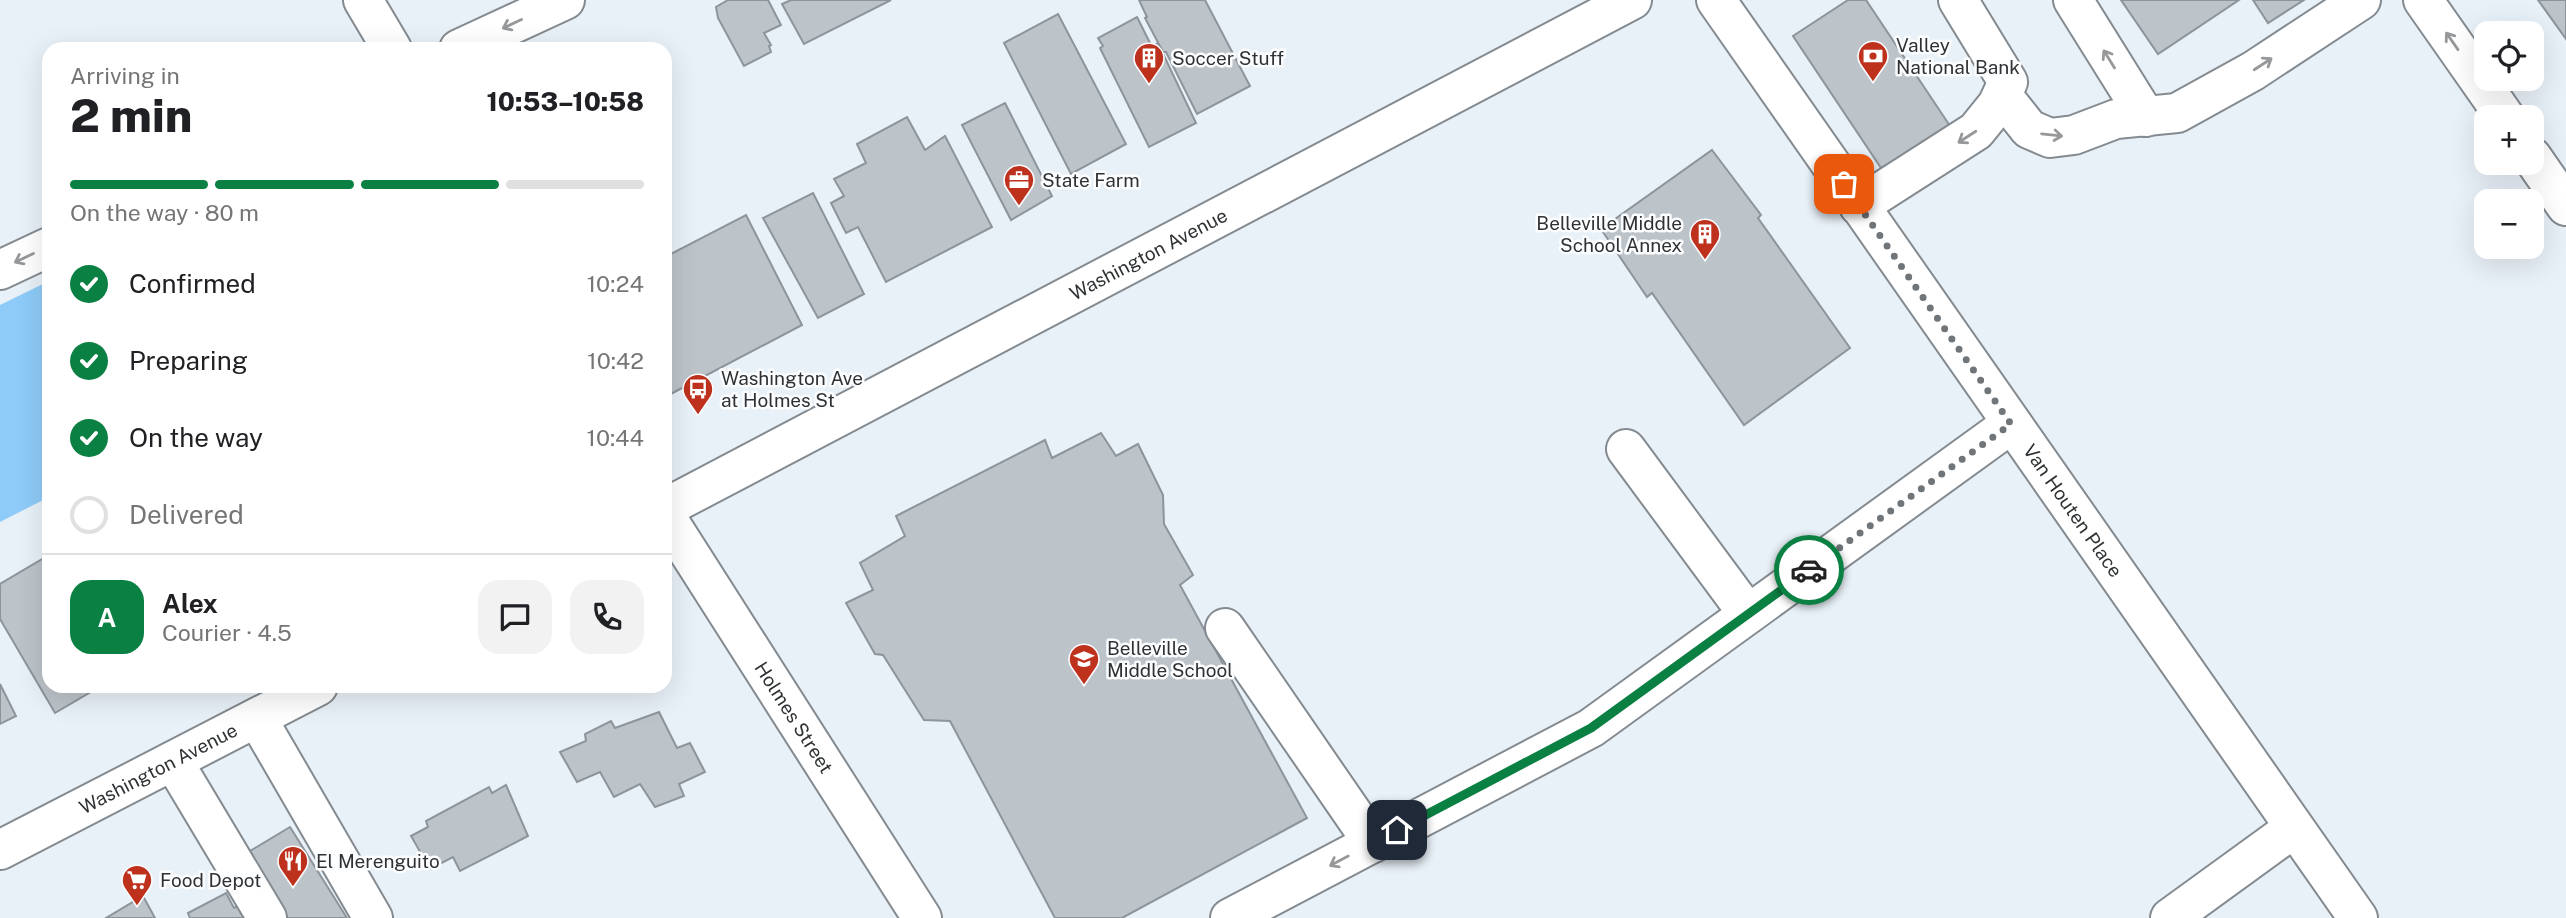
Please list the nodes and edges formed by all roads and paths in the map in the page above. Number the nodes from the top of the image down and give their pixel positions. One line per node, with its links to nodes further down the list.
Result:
1 (362, 0): 9 (street)
2 (565, 0): 10 (street, one-way to 10)
3 (1632, 0): 21 (street, Washington Avenue)
4 (1716, 0): 15 (street, Van Houten Place)
5 (1958, 0): 11 (street)
6 (2073, 0): 13 (street, one-way to 6)
7 (2361, 0): 13 (street, one-way to 7)
8 (2423, 0): 12 (street, one-way to 8)
9 (388, 42)
10 (474, 42)
11 (2002, 95): 13 (street, one-way to 13); 15 (street, one-way to 15)
12 (2497, 105)
13 (2146, 117)
14 (2544, 174): 16 (street)
15 (1859, 206): 19 (street, Van Houten Place)
16 (2566, 206)
17 (42, 250): 18 (street, one-way to 18)
18 (0, 270)
19 (2011, 424): 23 (street); 28 (street, Van Houten Place)
20 (1626, 449): 23 (street)
21 (672, 504)
22 (672, 526): 33 (street, Holmes Street)
23 (1748, 614): 29 (street)
24 (1225, 628): 29 (street)
25 (305, 693): 26 (street, Washington Avenue)
26 (257, 718): 27 (street, Washington Avenue); 32 (street)
27 (173, 761): 30 (street, Washington Avenue); 31 (street)
28 (2294, 828): 35 (street); 36 (street, Van Houten Place)
29 (1373, 843): 34 (street, one-way to 34)
30 (0, 850)
31 (267, 918)
32 (373, 918)
33 (922, 918)
34 (1230, 918)
35 (2170, 918)
36 (2358, 918)

